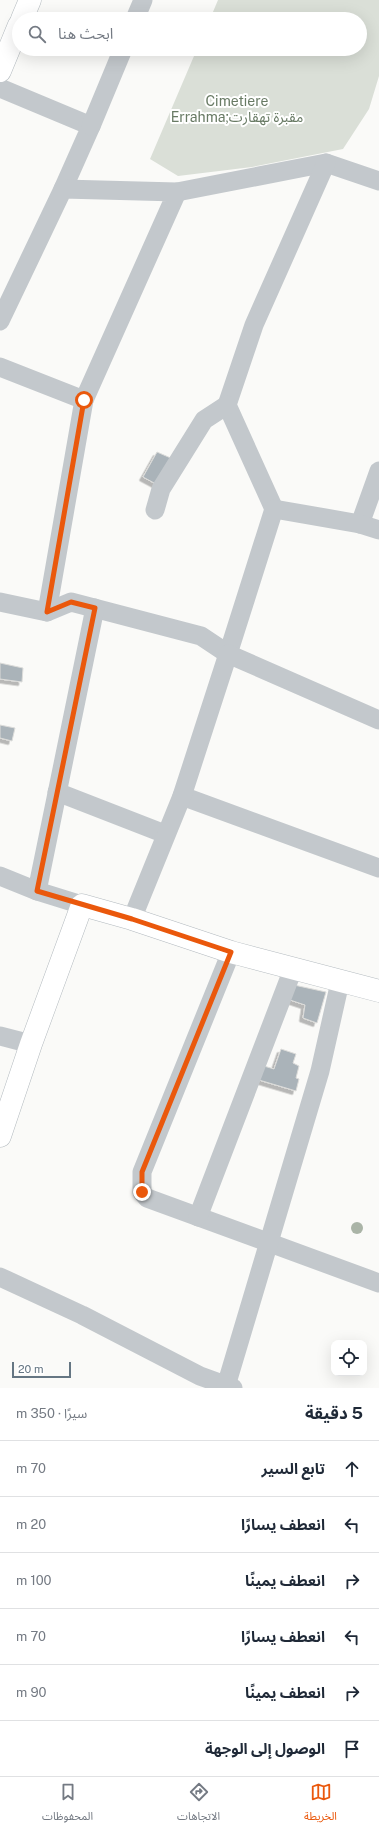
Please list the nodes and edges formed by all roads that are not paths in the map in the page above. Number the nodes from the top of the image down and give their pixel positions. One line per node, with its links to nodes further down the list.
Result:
1 (30, 0): 3 (street)
2 (143, 0): 4 (street)
3 (25, 12)
4 (138, 12)
5 (12, 43): 7 (street)
6 (119, 56): 9 (street)
7 (0, 71)
8 (0, 88): 9 (street)
9 (91, 126): 12 (street)
10 (326, 163): 11 (street); 13 (street); 17 (street)
11 (379, 181)
12 (63, 189): 13 (street); 14 (street)
13 (177, 192): 16 (street)
14 (0, 320)
15 (0, 367): 16 (street)
16 (84, 400): 25 (street)
17 (228, 405): 19 (street); 20 (street)
18 (379, 471): 21 (street)
19 (274, 509): 21 (street); 26 (street)
20 (155, 510)
21 (360, 524): 22 (street)
22 (379, 530)
23 (0, 602): 25 (street)
24 (95, 608): 25 (street); 26 (street); 28 (street)
25 (47, 612)
26 (228, 654): 27 (street); 29 (street)
27 (379, 720)
28 (56, 792): 30 (street); 33 (street)
29 (182, 796): 30 (street); 31 (street)
30 (165, 834): 35 (street)
31 (379, 868)
32 (0, 876): 33 (street)
33 (37, 891): 34 (street)
34 (82, 905): 35 (street); 41 (street)
35 (132, 919): 36 (street)
36 (231, 952): 37 (street); 43 (street)
37 (294, 969): 38 (street); 43 (street)
38 (340, 982): 39 (street); 44 (street)
39 (379, 991)
40 (0, 1036): 41 (street)
41 (31, 1044): 42 (street)
42 (0, 1136)
43 (198, 1216): 44 (street)
44 (269, 1242): 46 (street); 48 (street)
45 (0, 1277): 47 (street)
46 (379, 1283)
47 (198, 1382): 48 (street)
48 (229, 1387)

